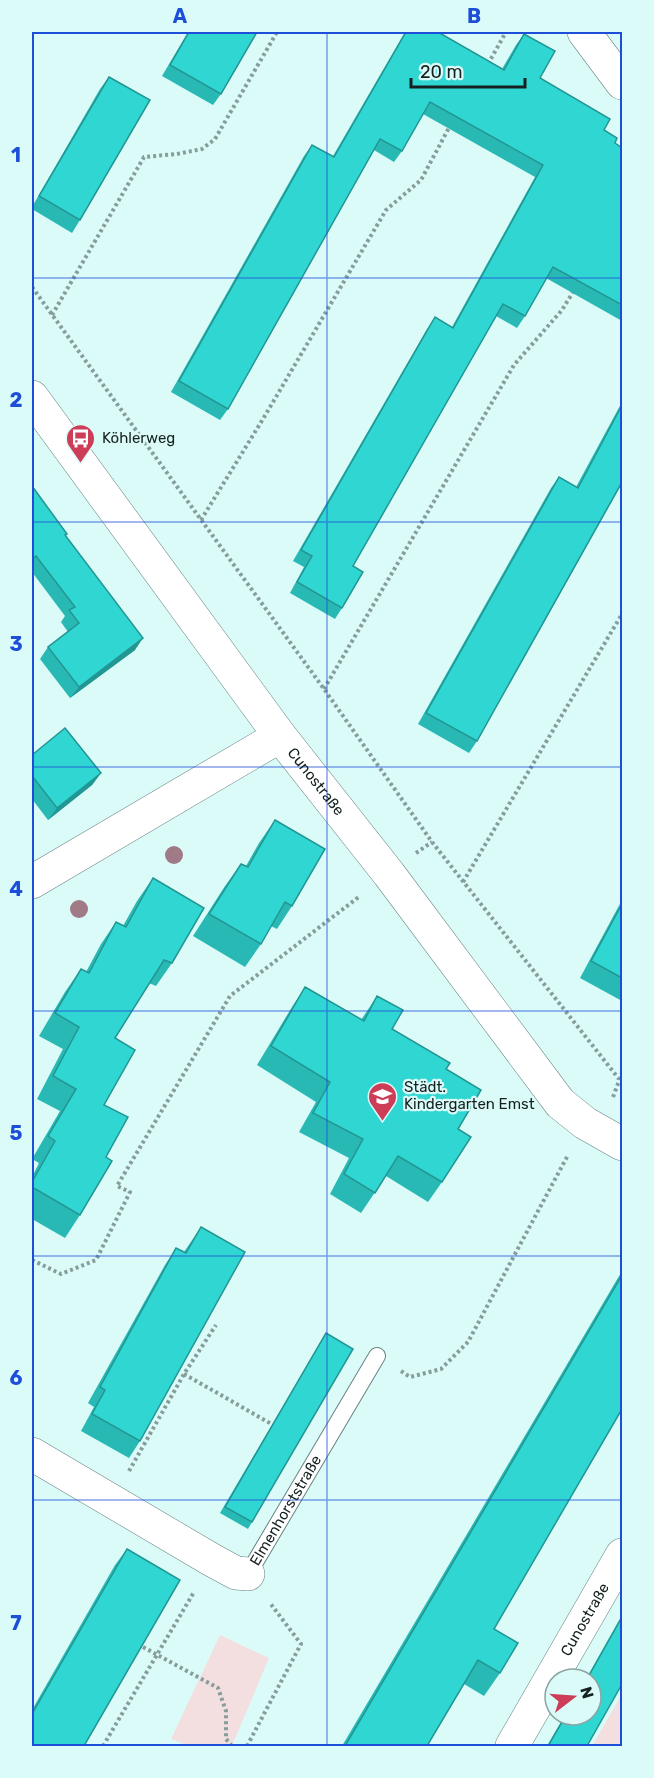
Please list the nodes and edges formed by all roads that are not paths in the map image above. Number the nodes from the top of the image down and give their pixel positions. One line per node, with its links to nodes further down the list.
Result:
1 (584, 32): 2 (street)
2 (622, 83)
3 (32, 397): 4 (street, Cunostraße)
4 (280, 736): 5 (street); 6 (street, Cunostraße)
5 (32, 882)
6 (622, 1144)
7 (377, 1356): 10 (lane, Elmenhorststraße)
8 (32, 1454): 10 (street, Elmenhorststraße)
9 (622, 1555): 11 (street, Cunostraße)
10 (248, 1574)
11 (512, 1746)

